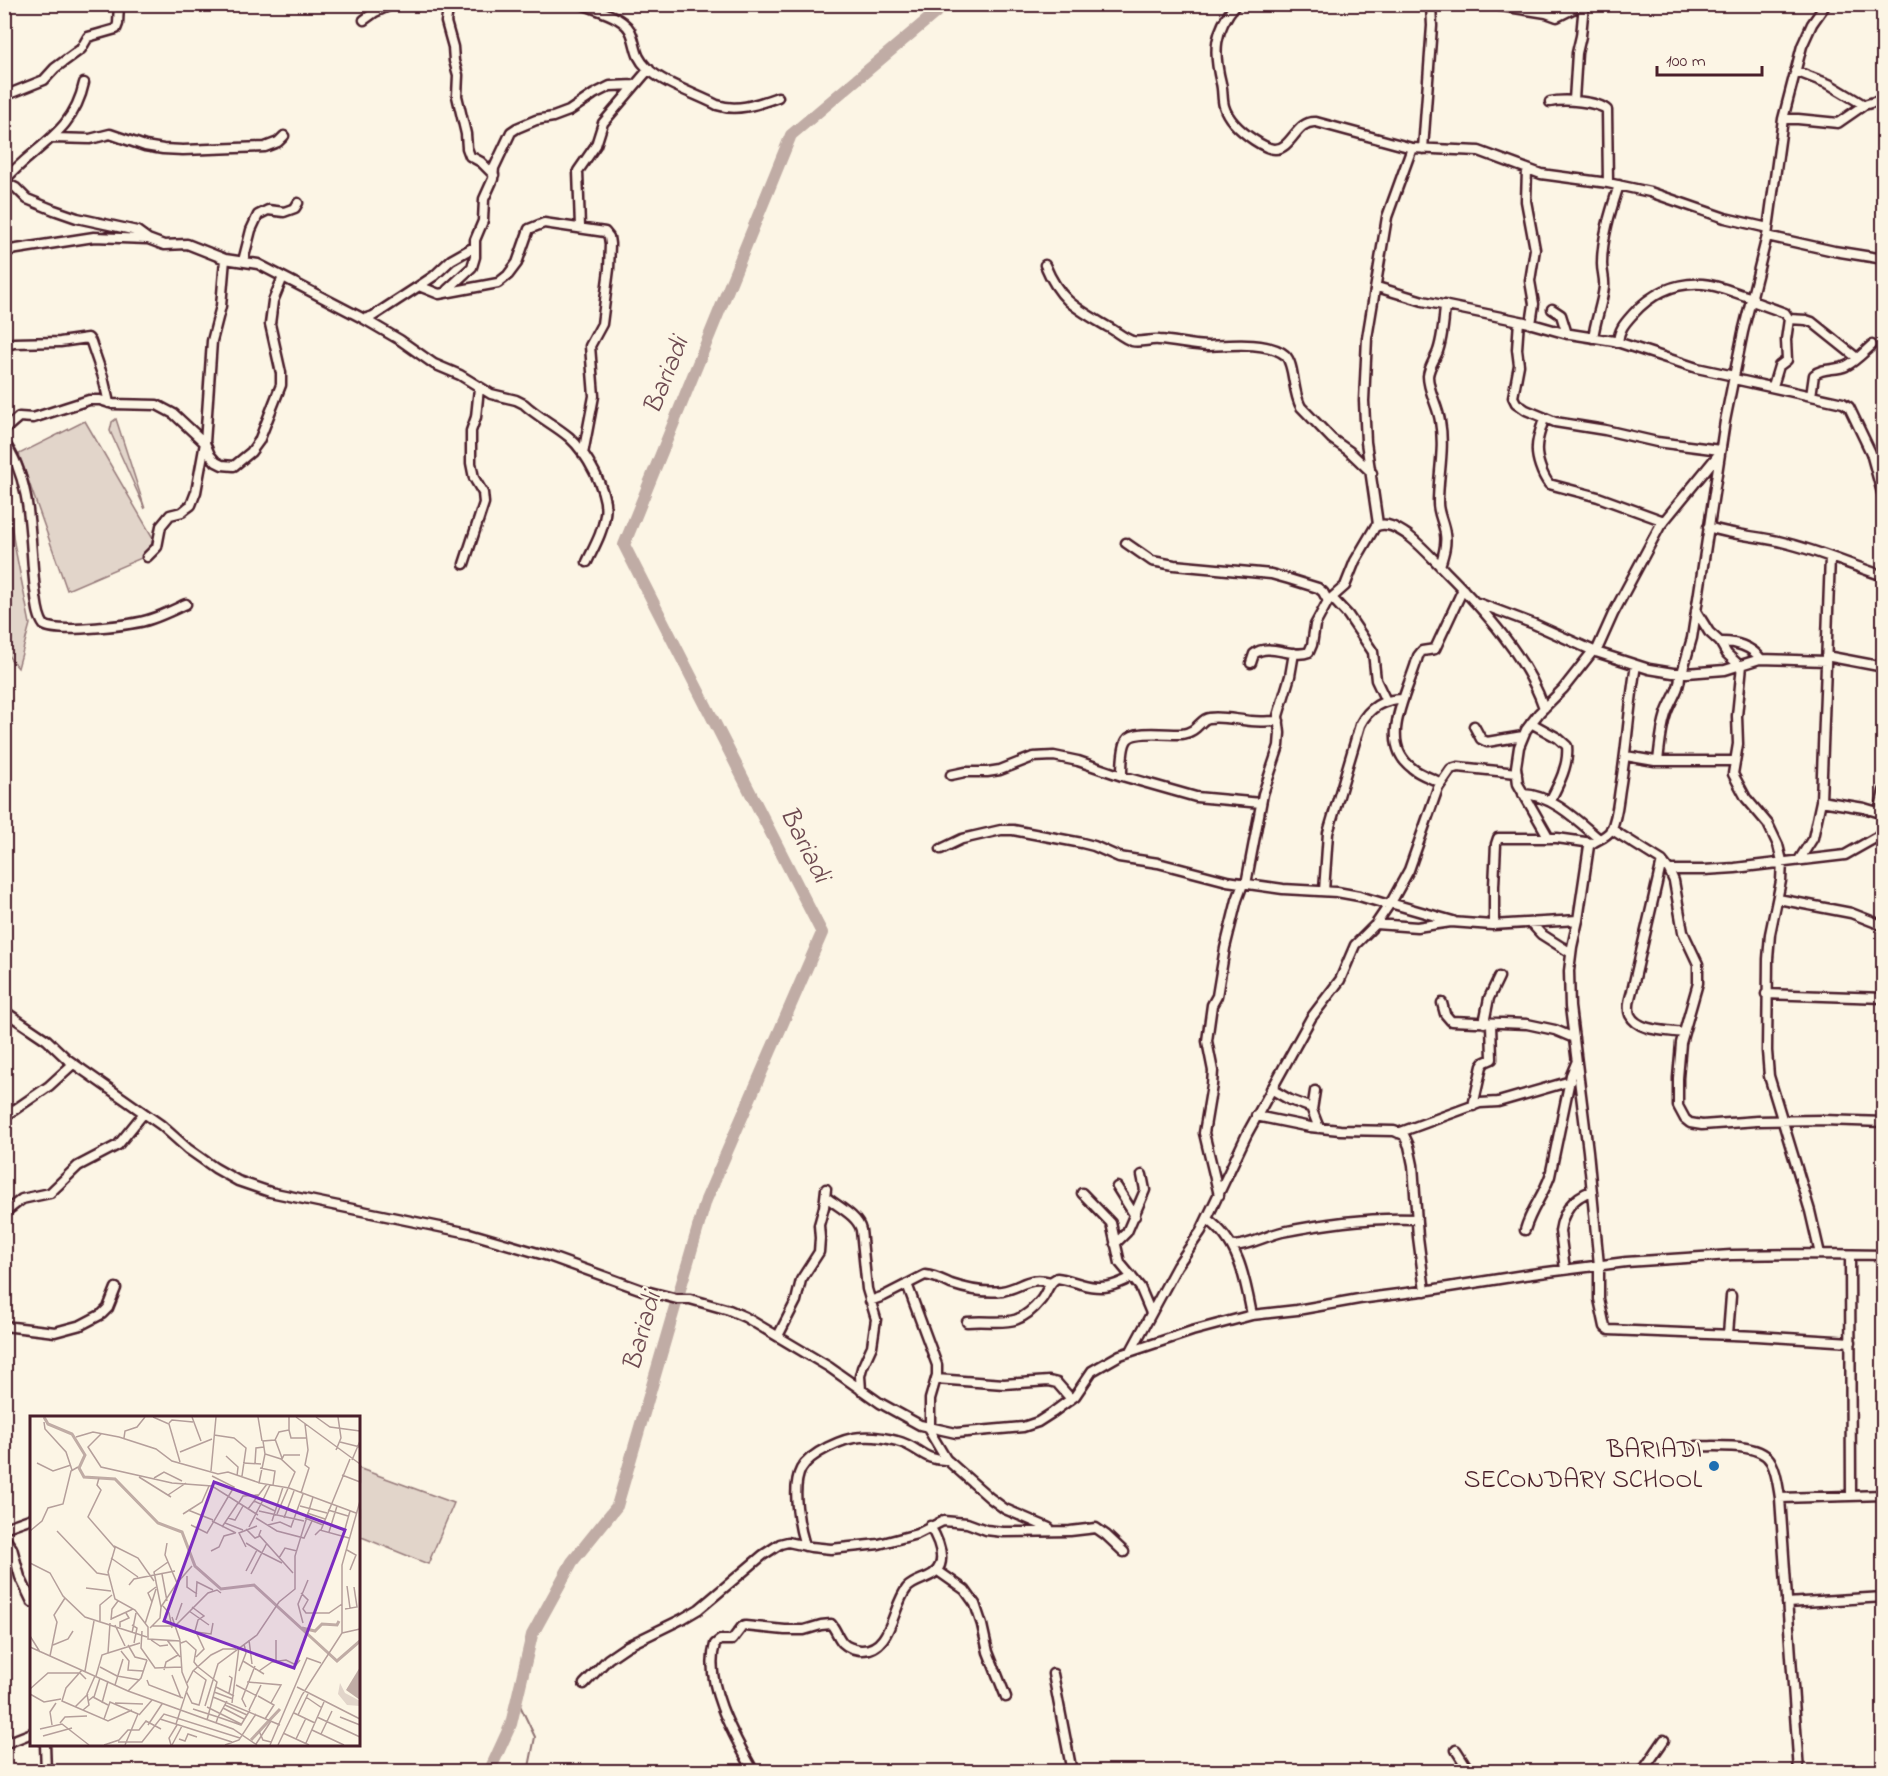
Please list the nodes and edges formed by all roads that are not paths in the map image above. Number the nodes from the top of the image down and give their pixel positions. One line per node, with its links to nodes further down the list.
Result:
1 (393, 4): 10 (street)
2 (449, 4): 27 (street)
3 (582, 4): 11 (street)
4 (1236, 4): 24 (street)
5 (1431, 4): 25 (street)
6 (1488, 4): 7 (street)
7 (1584, 4): 18 (street)
8 (1826, 4): 12 (street)
9 (120, 5): 15 (street)
10 (364, 20)
11 (648, 69): 14 (street); 16 (street)
12 (1795, 71): 20 (street); 21 (street)
13 (84, 82): 23 (street)
14 (635, 85): 27 (street); 32 (street)
15 (4, 96)
16 (778, 97)
17 (1884, 99): 20 (street)
18 (1574, 100): 19 (street); 29 (street)
19 (1550, 102)
20 (1864, 105): 21 (street)
21 (1783, 120): 33 (street)
22 (284, 136): 23 (street)
23 (53, 138): 28 (street)
24 (1412, 148): 25 (street); 43 (street)
25 (1423, 149): 26 (street)
26 (1527, 170): 29 (street); 51 (street)
27 (494, 175): 35 (street)
28 (4, 182): 34 (street)
29 (1608, 183): 30 (street)
30 (1619, 185): 33 (street); 53 (street)
31 (298, 203): 39 (street)
32 (580, 227): 44 (street); 68 (street)
33 (1768, 232): 38 (street); 45 (street)
34 (148, 239): 36 (street); 37 (street)
35 (474, 247): 42 (street); 44 (street)
36 (4, 251)
37 (225, 259): 39 (street); 66 (street)
38 (1884, 259)
39 (243, 261): 41 (street)
40 (1045, 265): 69 (street)
41 (283, 278): 48 (street); 66 (street)
42 (419, 286): 44 (street); 48 (street)
43 (1377, 286): 46 (street); 69 (street)
44 (445, 292)
45 (1752, 299): 49 (street); 54 (street); 58 (street)
46 (1445, 305): 50 (street); 79 (street)
47 (1552, 309): 52 (street)
48 (364, 319): 60 (street)
49 (1789, 319): 57 (street); 59 (street)
50 (1519, 321): 51 (street); 63 (street)
51 (1531, 324): 52 (street)
52 (1567, 334): 53 (street)
53 (1593, 338): 54 (street)
54 (1618, 342): 58 (street)
55 (1872, 345): 57 (street)
56 (4, 346): 62 (street)
57 (1857, 358): 61 (street)
58 (1734, 377): 59 (street); 67 (street)
59 (1773, 386): 61 (street)
60 (479, 387): 68 (street); 78 (street)
61 (1811, 396): 70 (street)
62 (109, 403): 64 (street); 66 (street)
63 (1544, 418): 67 (street); 71 (street)
64 (4, 430)
65 (4, 442): 84 (street)
66 (205, 443): 75 (street)
67 (1720, 452): 71 (street); 73 (street)
68 (583, 454): 77 (street)
69 (1372, 473): 72 (street)
70 (1884, 500)
71 (1664, 521): 87 (street)
72 (1378, 524): 79 (street); 82 (street)
73 (1708, 527): 76 (street); 85 (street)
74 (1126, 543): 82 (street)
75 (147, 557)
76 (1830, 557): 80 (street); 89 (street)
77 (587, 562)
78 (464, 564)
79 (1440, 566): 81 (street)
80 (1884, 576)
81 (1463, 589): 83 (street); 96 (street)
82 (1330, 599): 88 (street); 97 (street)
83 (1476, 602): 87 (street); 98 (street)
84 (186, 604)
85 (1696, 611): 86 (street); 95 (street)
86 (1720, 642): 90 (street); 93 (street)
87 (1594, 652): 92 (street); 98 (street)
88 (1294, 653): 91 (street); 99 (street)
89 (1826, 658): 90 (street); 94 (street); 113 (street)
90 (1761, 659): 93 (street)
91 (1251, 663)
92 (1636, 665): 95 (street); 103 (street)
93 (1741, 665): 95 (street); 105 (street)
94 (1884, 667)
95 (1681, 673): 104 (street)
96 (1403, 699): 97 (street); 109 (street)
97 (1386, 701): 126 (street)
98 (1544, 708): 100 (street)
99 (1279, 721): 108 (street); 114 (street)
100 (1531, 723): 102 (street); 112 (street)
101 (1474, 726): 102 (street)
102 (1523, 736): 106 (street)
103 (1626, 756): 104 (street); 116 (street)
104 (1658, 761): 105 (street)
105 (1734, 761): 123 (street)
106 (1517, 773): 109 (street); 111 (street)
107 (951, 775): 108 (street)
108 (1122, 776): 114 (street)
109 (1441, 783): 128 (street)
110 (1884, 791): 115 (street)
111 (1523, 795): 112 (street); 118 (street)
112 (1550, 801): 119 (street)
113 (1821, 801): 115 (street); 121 (street)
114 (1261, 803): 125 (street)
115 (1881, 813)
116 (1611, 829): 119 (street); 122 (street)
117 (1884, 833): 121 (street)
118 (1549, 838): 119 (street); 133 (street)
119 (1596, 841): 129 (street)
120 (941, 849): 125 (street)
121 (1799, 860): 123 (street)
122 (1662, 861): 124 (street); 144 (street)
123 (1782, 861): 124 (street); 127 (street)
124 (1669, 870): 144 (street)
125 (1244, 884): 126 (street); 166 (street)
126 (1324, 891): 128 (street)
127 (1778, 899): 134 (street); 137 (street)
128 (1390, 904): 130 (street); 132 (street)
129 (1578, 920): 131 (street); 135 (street)
130 (1456, 922): 132 (street); 133 (street)
131 (1531, 923): 133 (street); 135 (street)
132 (1376, 924): 150 (street)
133 (1494, 925)
134 (1884, 926)
135 (1571, 953): 145 (street)
136 (1499, 977): 143 (street)
137 (1766, 994): 138 (street); 158 (street)
138 (1884, 998)
139 (1442, 1003): 143 (street)
140 (4, 1011): 141 (street)
141 (15, 1018): 142 (street); 147 (street)
142 (4, 1019)
143 (1488, 1023): 145 (street); 149 (street)
144 (1683, 1033): 158 (street)
145 (1574, 1038): 146 (street)
146 (1576, 1061): 148 (street); 164 (street)
147 (73, 1064): 155 (street); 157 (street)
148 (1571, 1081): 152 (street); 171 (street)
149 (1477, 1087): 152 (street); 153 (street)
150 (1271, 1089): 154 (street); 156 (street)
151 (1315, 1091): 154 (street)
152 (1491, 1102): 153 (street)
153 (1473, 1106): 161 (street)
154 (1312, 1108): 160 (street)
155 (144, 1113): 167 (street); 191 (street)
156 (1256, 1116): 160 (street); 166 (street)
157 (4, 1117)
158 (1782, 1121): 159 (street); 174 (street)
159 (1884, 1122)
160 (1319, 1128): 161 (street)
161 (1398, 1133): 170 (street)
162 (1142, 1175): 168 (street)
163 (1117, 1187): 168 (street)
164 (1591, 1191): 177 (street); 178 (street)
165 (1082, 1193): 172 (street)
166 (1219, 1195): 169 (street)
167 (4, 1213)
168 (1134, 1216): 172 (street)
169 (1207, 1219): 173 (street); 186 (street)
170 (1416, 1219): 173 (street); 183 (street)
171 (1525, 1230)
172 (1115, 1244): 179 (street)
173 (1233, 1246): 187 (street)
174 (1820, 1254): 175 (street); 177 (street)
175 (1850, 1255): 176 (street); 192 (street)
176 (1884, 1255)
177 (1599, 1265): 178 (street); 190 (street)
178 (1565, 1269): 183 (street)
179 (1132, 1277): 180 (street); 186 (street)
180 (1051, 1282): 181 (street); 188 (street)
181 (907, 1284): 185 (street); 194 (street)
182 (116, 1288): 189 (street)
183 (1425, 1291): 187 (street)
184 (1731, 1296): 190 (street)
185 (870, 1301): 191 (street); 195 (street)
186 (1151, 1313): 193 (street)
187 (1252, 1315): 193 (street)
188 (967, 1322)
189 (4, 1326)
190 (1728, 1334): 192 (street)
191 (778, 1336): 195 (street)
192 (1851, 1342): 200 (street)
193 (1131, 1351): 196 (street)
194 (936, 1379): 196 (street); 197 (street)
195 (861, 1390): 197 (street)
196 (1071, 1400): 197 (street)
197 (928, 1427): 199 (street)
198 (1696, 1446): 202 (street)
199 (948, 1460): 206 (street); 208 (street)
200 (1851, 1496): 201 (street); 202 (street)
201 (1884, 1496)
202 (1780, 1498): 213 (street)
203 (30, 1519): 205 (street)
204 (930, 1526): 206 (street); 208 (street); 210 (street)
205 (4, 1528)
206 (1052, 1530): 209 (street)
207 (4, 1538): 212 (street)
208 (806, 1546): 215 (street)
209 (1124, 1552)
210 (938, 1571): 216 (street); 224 (street)
211 (1884, 1597): 213 (street)
212 (30, 1598)
213 (1787, 1603): 227 (street)
214 (1053, 1674): 222 (street)
215 (584, 1684)
216 (1006, 1697)
217 (30, 1734): 219 (street)
218 (1664, 1740): 226 (street)
219 (4, 1744)
220 (45, 1746): 223 (street)
221 (1456, 1750): 225 (street)
222 (1071, 1767)
223 (46, 1772)
224 (754, 1772)
225 (1470, 1772)
226 (1642, 1772)
227 (1799, 1772)

